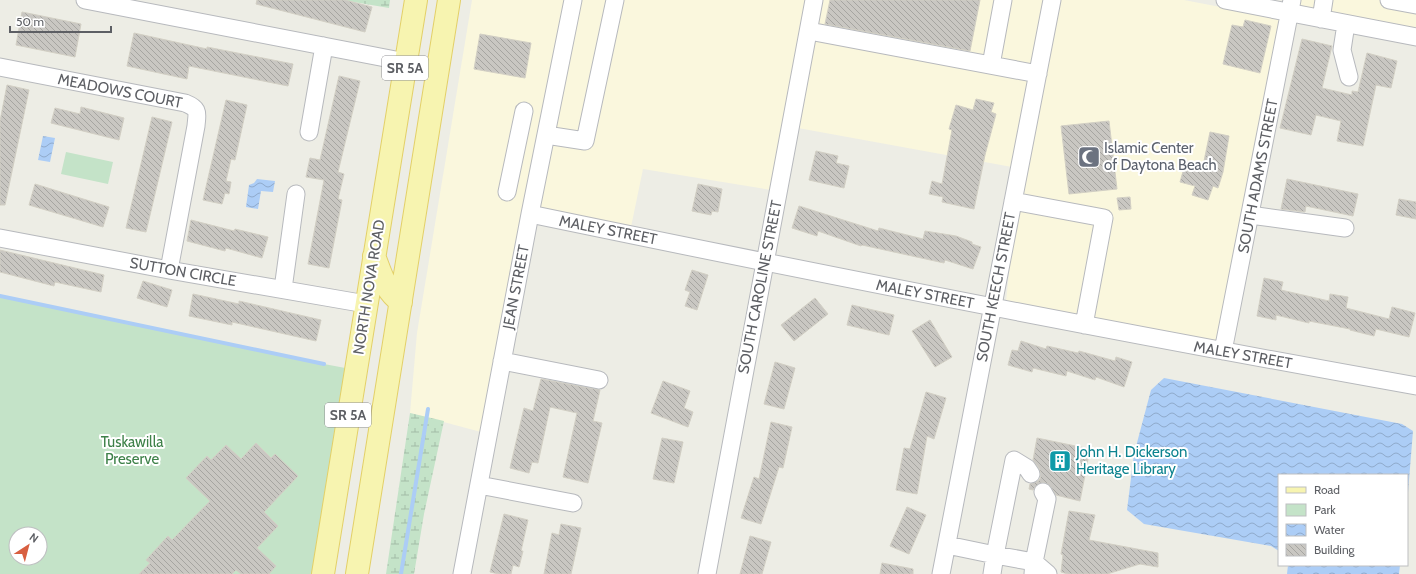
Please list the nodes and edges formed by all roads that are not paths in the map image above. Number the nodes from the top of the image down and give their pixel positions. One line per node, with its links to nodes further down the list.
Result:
1 (85, 0): 18 (street)
2 (416, 0): 19 (main road, NORTH NOVA ROAD / SR 5A)
3 (449, 0): 38 (main road, SR 5A)
4 (573, 0): 26 (street, JEAN STREET)
5 (615, 0): 26 (street)
6 (814, 0): 16 (street, SOUTH CAROLINE STREET)
7 (1003, 0): 20 (street)
8 (1052, 0): 22 (street, SOUTH KEECH STREET)
9 (1224, 0): 13 (street)
10 (1324, 0): 14 (street)
11 (1389, 0): 12 (street)
12 (1416, 5)
13 (1291, 6): 14 (street); 31 (street, SOUTH ADAMS STREET)
14 (1321, 19): 15 (street)
15 (1346, 24): 17 (street); 23 (street)
16 (808, 31): 20 (street); 35 (street, SOUTH CAROLINE STREET)
17 (1416, 37)
18 (324, 46): 19 (street); 25 (street)
19 (406, 62): 34 (main road, NORTH NOVA ROAD / SR 5A)
20 (991, 65): 22 (street)
21 (0, 66): 36 (street, MEADOWS COURT)
22 (1038, 74): 29 (street, SOUTH KEECH STREET)
23 (1349, 77)
24 (524, 111): 27 (street)
25 (309, 132)
26 (546, 134): 30 (street, JEAN STREET)
27 (507, 192)
28 (296, 194): 37 (street)
29 (1013, 201): 40 (street, SOUTH KEECH STREET); 41 (street)
30 (530, 214): 35 (street, MALEY STREET); 44 (street, JEAN STREET)
31 (1250, 215): 32 (street); 42 (street, SOUTH ADAMS STREET)
32 (1345, 228)
33 (0, 238): 36 (street, SUTTON CIRCLE)
34 (374, 256): 38 (main road); 39 (main road, NORTH NOVA ROAD / SR 5A)
35 (765, 262): 40 (street, MALEY STREET); 57 (street, SOUTH CAROLINE STREET)
36 (169, 270): 37 (street, SUTTON CIRCLE)
37 (283, 289): 39 (street, SUTTON CIRCLE)
38 (401, 302): 43 (main road, SR 5A)
39 (366, 304): 43 (main road); 54 (main road, NORTH NOVA ROAD / SR 5A)
40 (992, 307): 41 (street, MALEY STREET); 51 (street, SOUTH KEECH STREET)
41 (1084, 325): 42 (street, MALEY STREET)
42 (1223, 351): 46 (street, MALEY STREET)
43 (392, 355): 55 (main road, SR 5A)
44 (502, 361): 45 (street); 48 (street, JEAN STREET)
45 (599, 380)
46 (1416, 386)
47 (1031, 474): 52 (street)
48 (479, 485): 50 (street); 56 (street, JEAN STREET)
49 (1045, 496): 53 (street)
50 (573, 503)
51 (946, 545): 52 (street); 58 (street, SOUTH KEECH STREET)
52 (995, 554): 53 (street); 59 (street)
53 (1034, 568): 60 (street)
54 (323, 574)
55 (357, 574)
56 (462, 574)
57 (707, 574)
58 (941, 574)
59 (992, 574)
60 (1048, 574)

